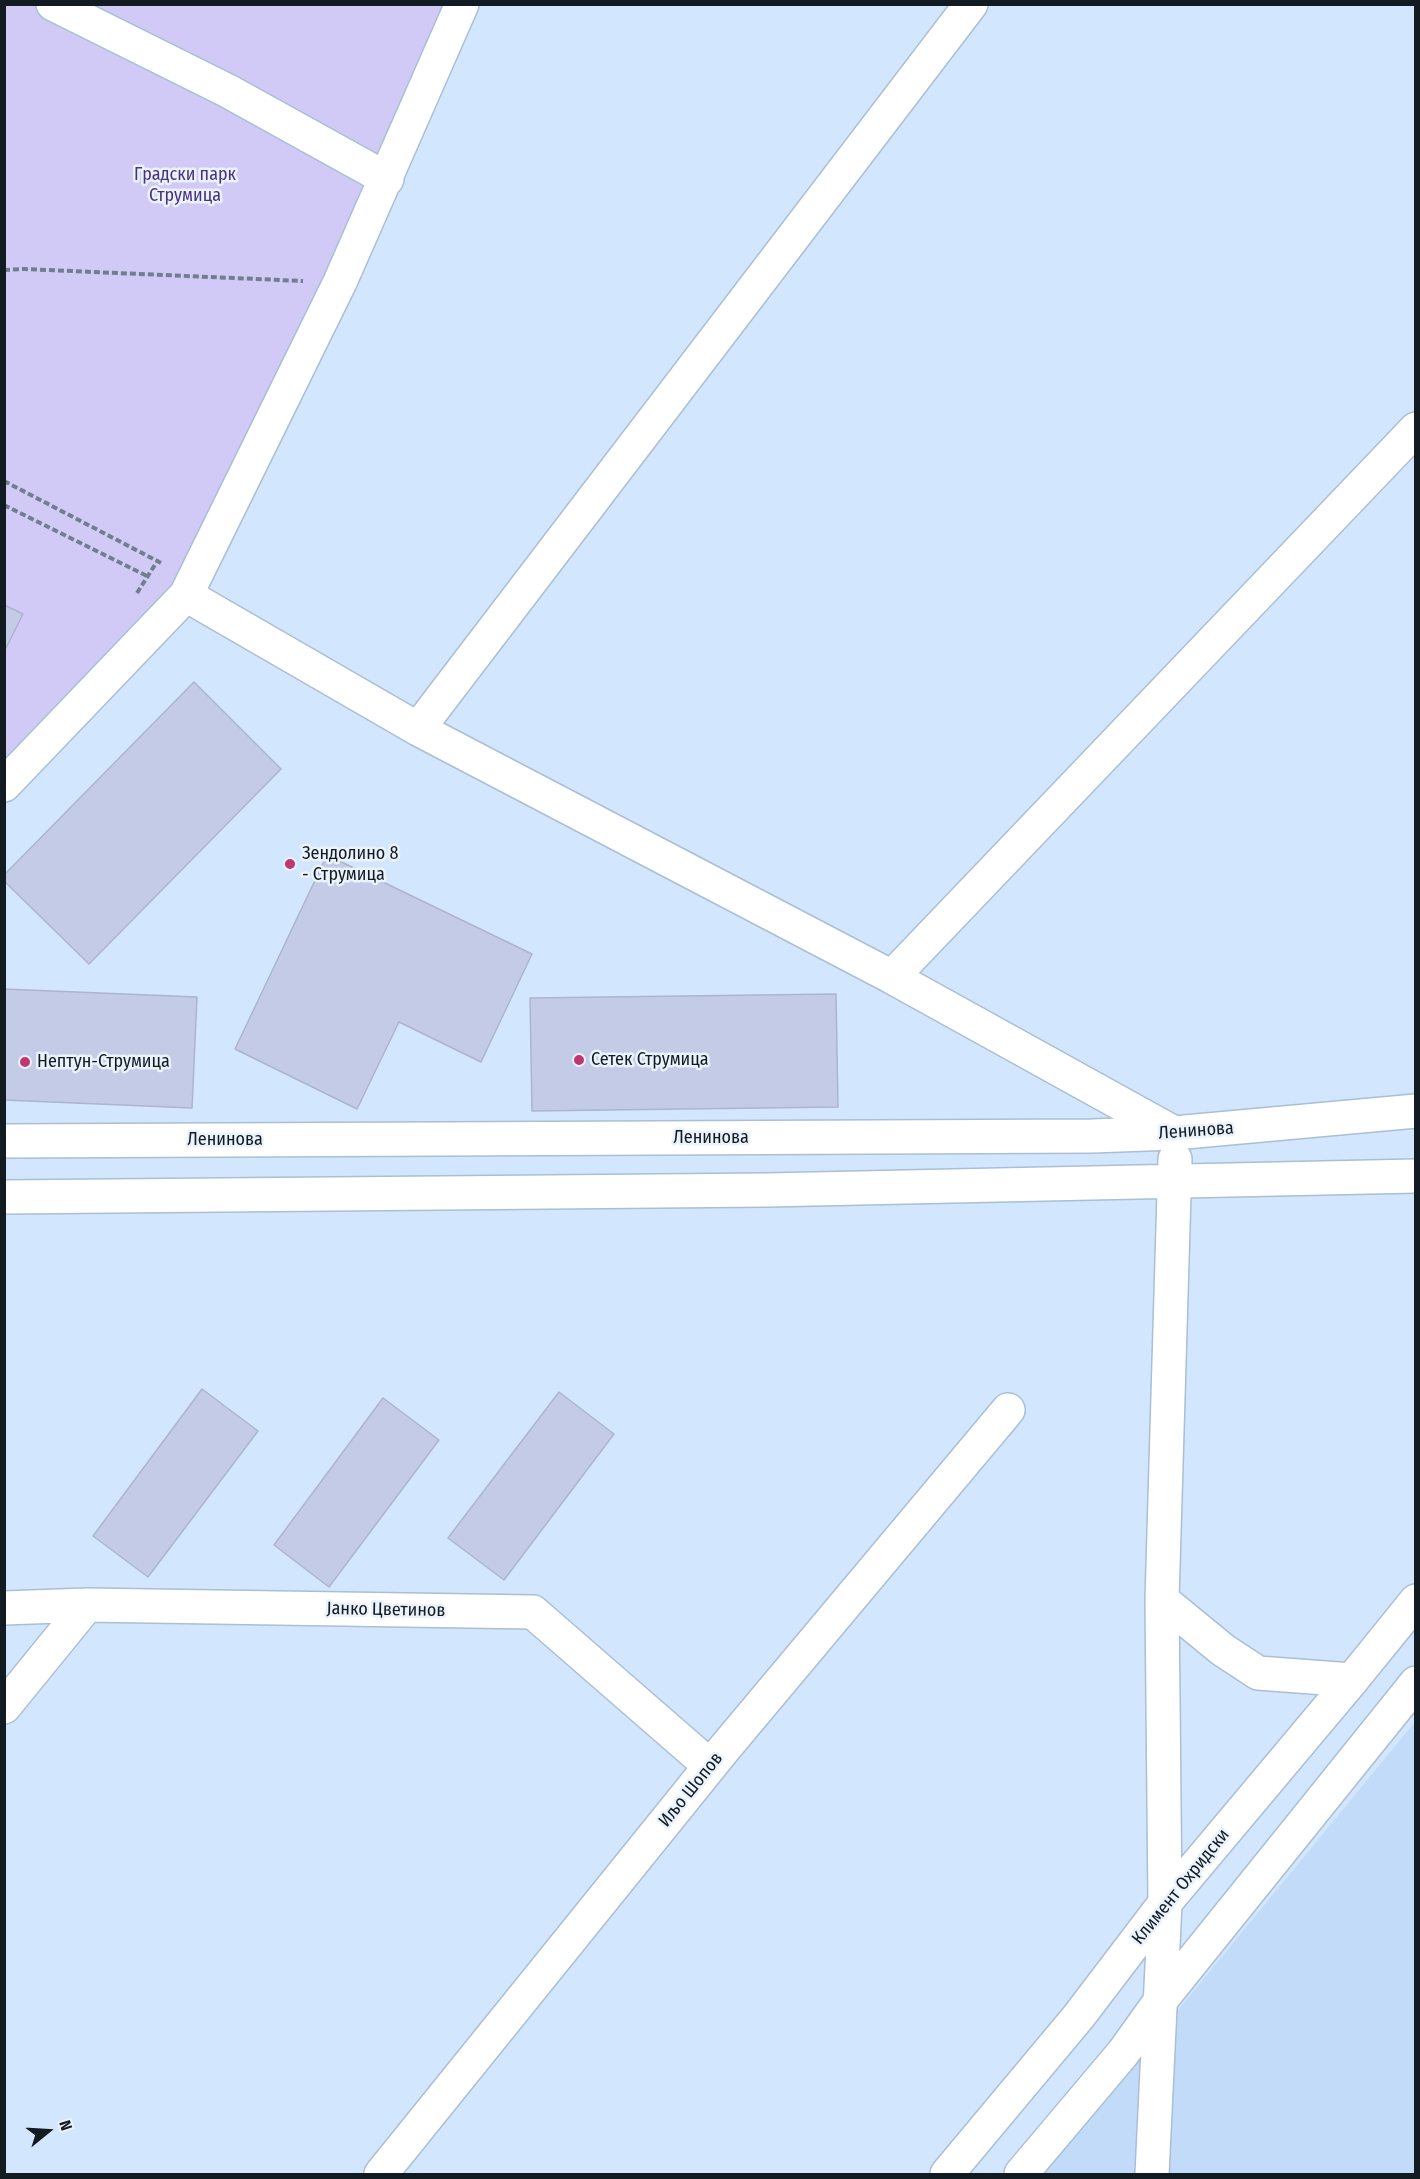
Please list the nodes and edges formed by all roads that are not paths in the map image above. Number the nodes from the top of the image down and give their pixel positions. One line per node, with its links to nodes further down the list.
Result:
1 (53, 4): 4 (street)
2 (462, 4): 4 (street)
3 (971, 4): 7 (street)
4 (387, 179): 6 (street)
5 (1416, 429): 9 (street)
6 (186, 595): 7 (street); 8 (street)
7 (418, 729): 9 (street)
8 (4, 785)
9 (892, 977): 11 (street)
10 (1416, 1111): 11 (street, Ленинова)
11 (1174, 1133): 12 (street, Ленинова); 14 (street)
12 (4, 1141)
13 (1416, 1176): 14 (street)
14 (1175, 1180): 15 (street); 17 (street)
15 (4, 1197)
16 (1008, 1410): 24 (street, Иљо Шопов)
17 (1162, 1600): 21 (street); 25 (street)
18 (1416, 1600): 21 (street, Климент Охридски)
19 (87, 1605): 20 (street, Јанко Цветинов); 23 (street); 24 (street, Јанко Цветинов)
20 (4, 1608)
21 (1352, 1680): 25 (street, Климент Охридски)
22 (1416, 1683): 26 (street)
23 (4, 1707)
24 (710, 1766): 27 (street, Иљо Шопов)
25 (1166, 1904): 26 (street); 28 (street, Климент Охридски)
26 (1161, 2000): 29 (street); 30 (street)
27 (381, 2175)
28 (947, 2175)
29 (1021, 2175)
30 (1152, 2175)

